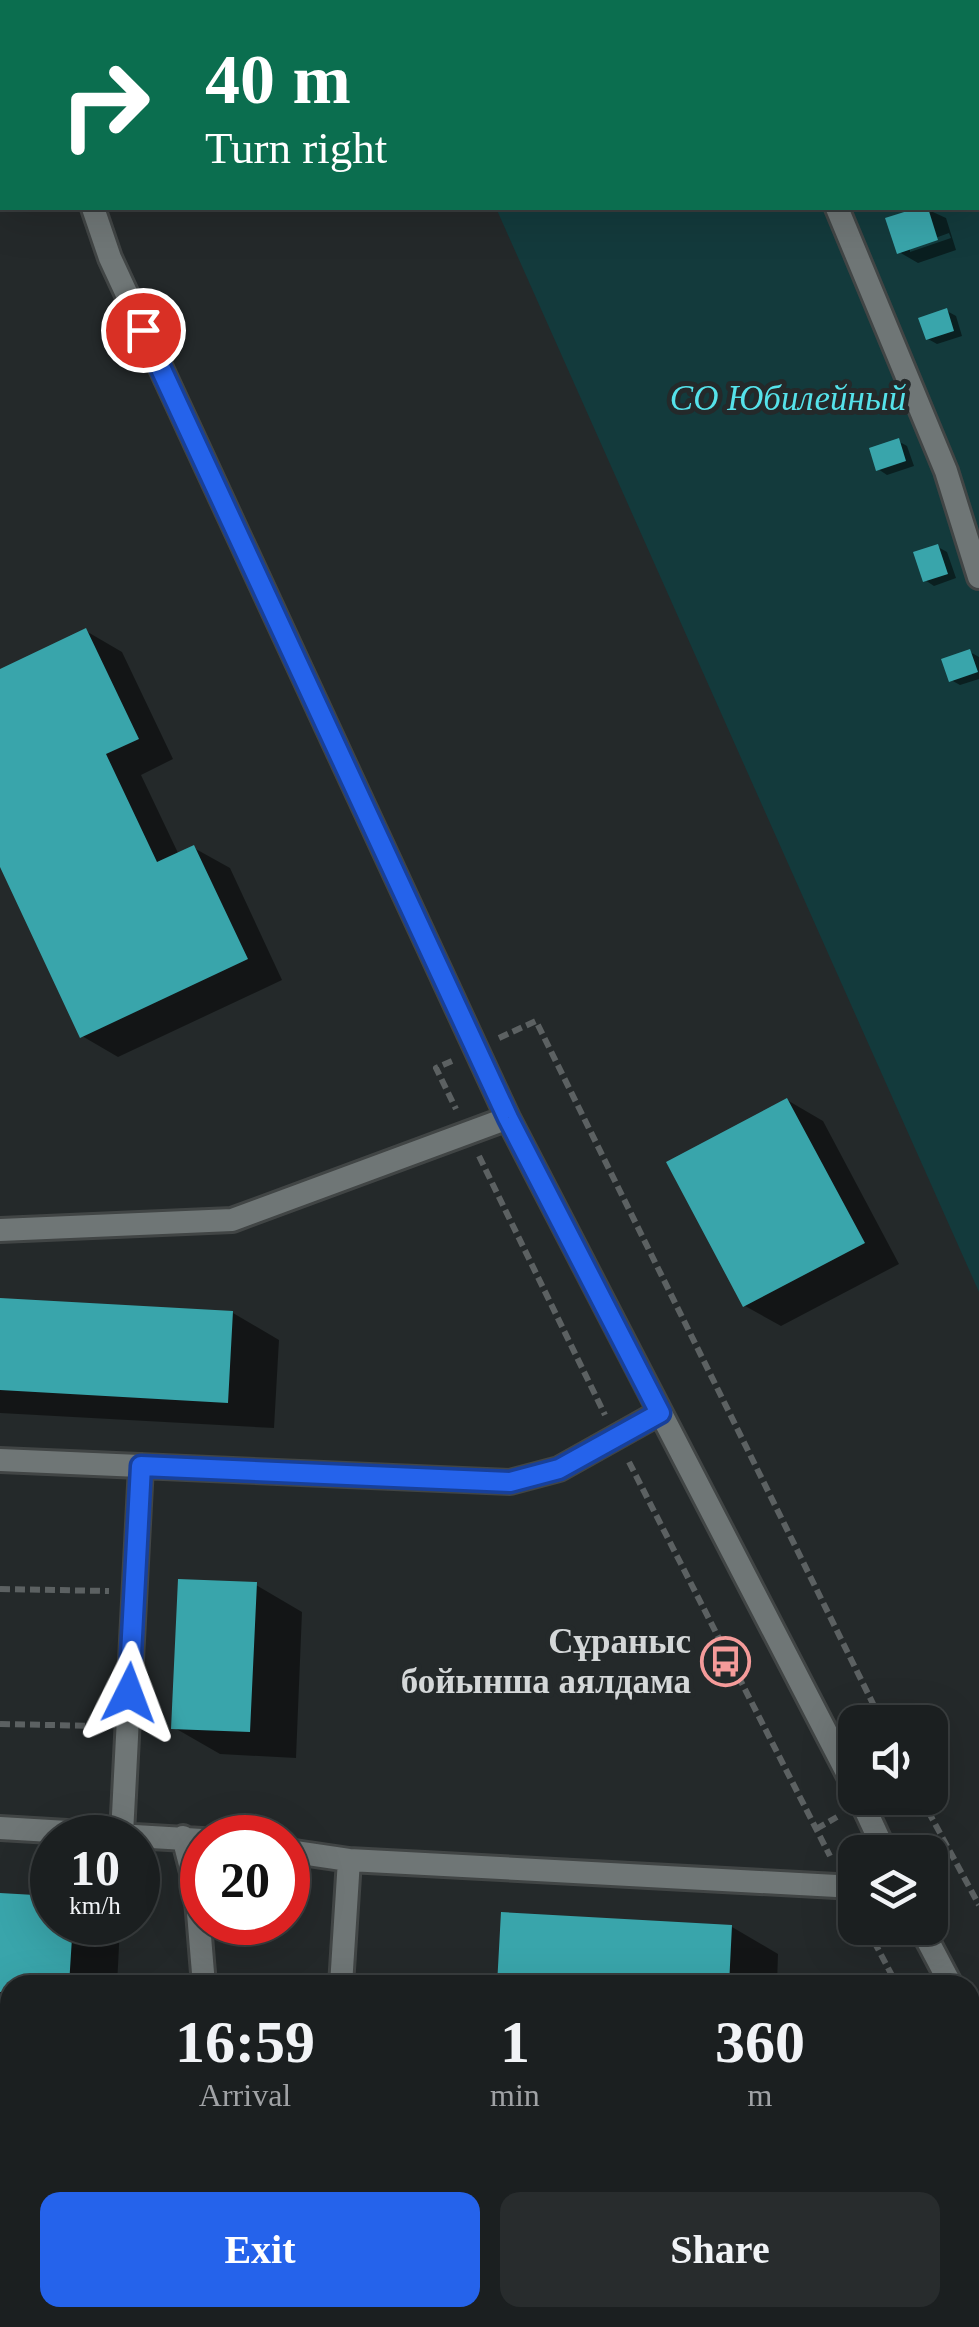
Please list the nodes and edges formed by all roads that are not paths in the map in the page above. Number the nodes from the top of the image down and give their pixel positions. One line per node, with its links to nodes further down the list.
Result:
1 (94, 210): 4 (lane)
2 (838, 210): 3 (lane)
3 (979, 577)
4 (508, 1118): 5 (lane); 6 (lane)
5 (0, 1230)
6 (660, 1413): 8 (lane); 9 (lane)
7 (0, 1460): 8 (lane)
8 (141, 1466): 10 (lane)
9 (838, 1755)
10 (123, 1815)
11 (0, 1828): 12 (lane)
12 (30, 1829)
13 (310, 1855): 14 (lane)
14 (349, 1860): 15 (lane); 19 (lane)
15 (838, 1886)
16 (201, 1945): 18 (lane)
17 (930, 1945): 20 (lane)
18 (203, 1975)
19 (343, 1975)
20 (946, 1975)

